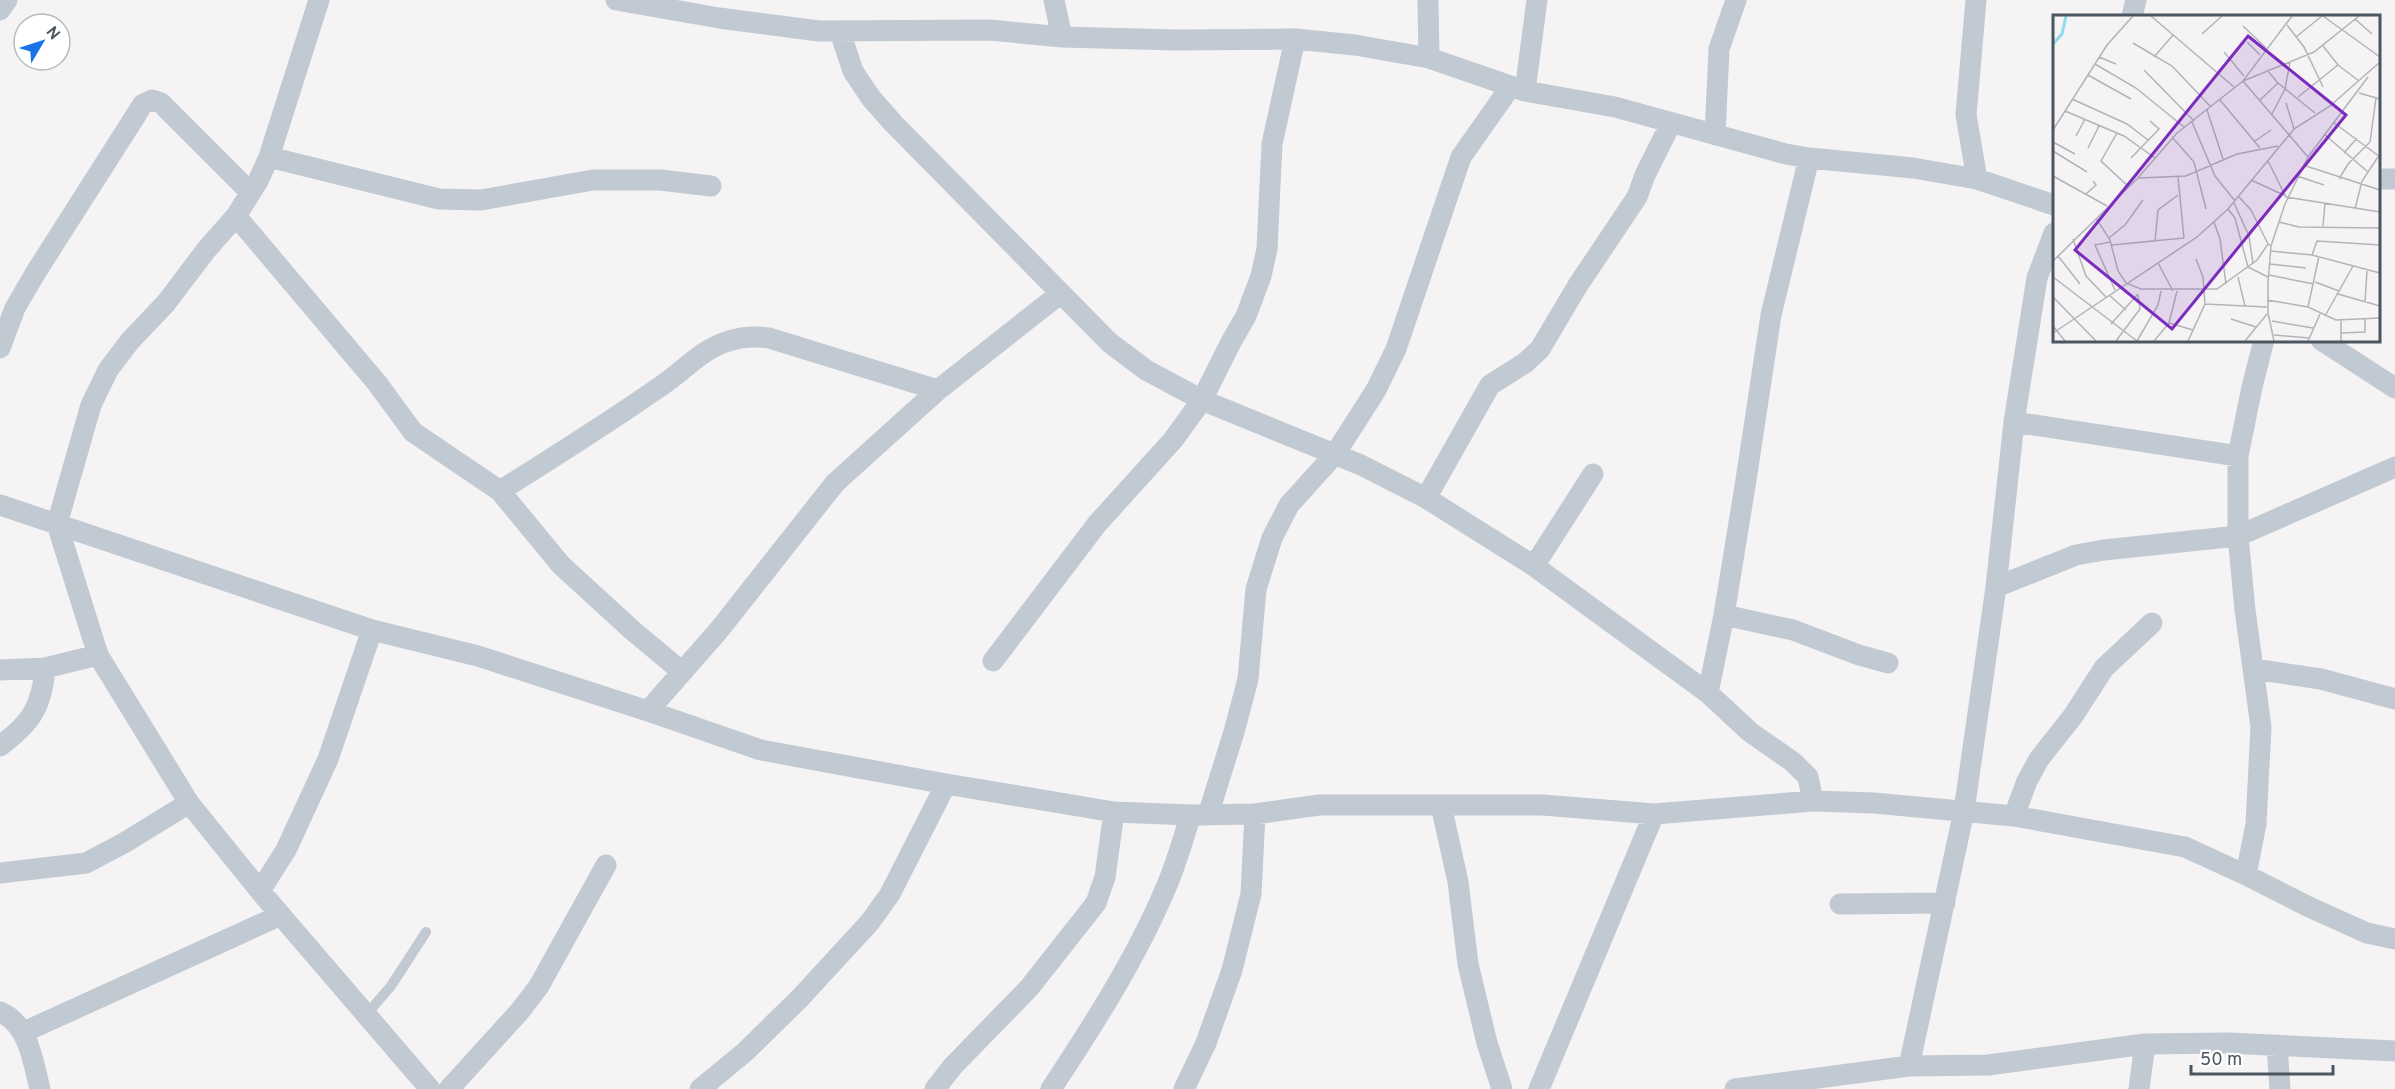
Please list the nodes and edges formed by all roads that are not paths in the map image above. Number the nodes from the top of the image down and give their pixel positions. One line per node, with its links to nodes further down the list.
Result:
1 (7, 0): 11 (street)
2 (319, 0): 20 (street)
3 (616, 0): 10 (street)
4 (1054, 0): 14 (street)
5 (1428, 0): 16 (street)
6 (1538, 0): 17 (street)
7 (1736, 0): 19 (street)
8 (1976, 0): 22 (street)
9 (2136, 0): 12 (street)
10 (718, 9): 13 (street)
11 (0, 10)
12 (2132, 15)
13 (840, 32): 14 (street); 28 (street)
14 (1062, 37): 15 (street)
15 (1295, 39): 16 (street); 34 (street)
16 (1430, 58): 17 (street)
17 (1518, 88): 18 (street); 36 (street)
18 (1671, 123): 19 (street); 41 (street)
19 (1715, 135): 21 (street)
20 (269, 157): 23 (street); 24 (street)
21 (1809, 158): 22 (street); 47 (street)
22 (1977, 179): 25 (street)
23 (711, 186)
24 (250, 192): 26 (street); 31 (street)
25 (2053, 204)
26 (236, 216): 40 (street); 43 (street)
27 (2053, 238): 35 (street)
28 (1060, 292): 33 (street); 34 (street)
29 (2263, 342): 37 (street)
30 (2324, 342): 32 (street)
31 (0, 348)
32 (2395, 388)
33 (938, 390): 40 (street); 56 (street)
34 (1202, 400): 36 (street); 51 (street)
35 (2014, 422): 37 (street); 46 (street)
36 (1335, 454): 41 (street); 69 (street)
37 (2238, 456): 44 (street)
38 (2395, 467): 44 (street)
39 (1593, 474): 45 (street)
40 (500, 491): 56 (street)
41 (1425, 498): 45 (street)
42 (0, 505): 43 (street)
43 (57, 524): 49 (street); 50 (street)
44 (2238, 536): 46 (street); 54 (street)
45 (1533, 567): 57 (street)
46 (1996, 587): 65 (street)
47 (1724, 615): 52 (street); 57 (street)
48 (2152, 623): 70 (street)
49 (372, 630): 59 (street); 74 (street)
50 (98, 655): 53 (street); 63 (street)
51 (993, 661)
52 (1888, 663)
53 (45, 668): 55 (street); 60 (street)
54 (2254, 669): 58 (street); 73 (street)
55 (0, 670)
56 (681, 671): 59 (street)
57 (1708, 693): 62 (street)
58 (2395, 699)
59 (648, 711): 61 (street)
60 (0, 746)
61 (946, 784): 66 (street); 91 (street)
62 (1813, 801): 65 (street); 68 (street)
63 (189, 803): 72 (street); 74 (street)
64 (1441, 805): 67 (street); 68 (street); 95 (street)
65 (1964, 811): 70 (street); 75 (street)
66 (1114, 812): 69 (street); 92 (street)
67 (1255, 814): 69 (street); 94 (street)
68 (1654, 814): 96 (street)
69 (1200, 815): 93 (street)
70 (2014, 816): 73 (street)
71 (606, 864): 90 (street)
72 (0, 873)
73 (2246, 875): 79 (street)
74 (260, 891): 77 (street)
75 (1945, 903): 76 (street); 86 (street)
76 (1840, 904)
77 (281, 915): 81 (street); 82 (street)
78 (426, 932): 81 (lane)
79 (2395, 939)
80 (0, 1012): 82 (street)
81 (366, 1015): 89 (street)
82 (24, 1032): 88 (street)
83 (2145, 1044): 84 (street); 86 (street); 98 (street)
84 (2277, 1045): 85 (street); 99 (street)
85 (2395, 1051)
86 (1909, 1066): 87 (street)
87 (1826, 1082): 97 (street)
88 (40, 1089)
89 (430, 1089)
90 (449, 1089)
91 (700, 1089)
92 (935, 1089)
93 (1051, 1089)
94 (1184, 1089)
95 (1503, 1089)
96 (1539, 1089)
97 (1735, 1089)
98 (2139, 1089)
99 (2280, 1089)

